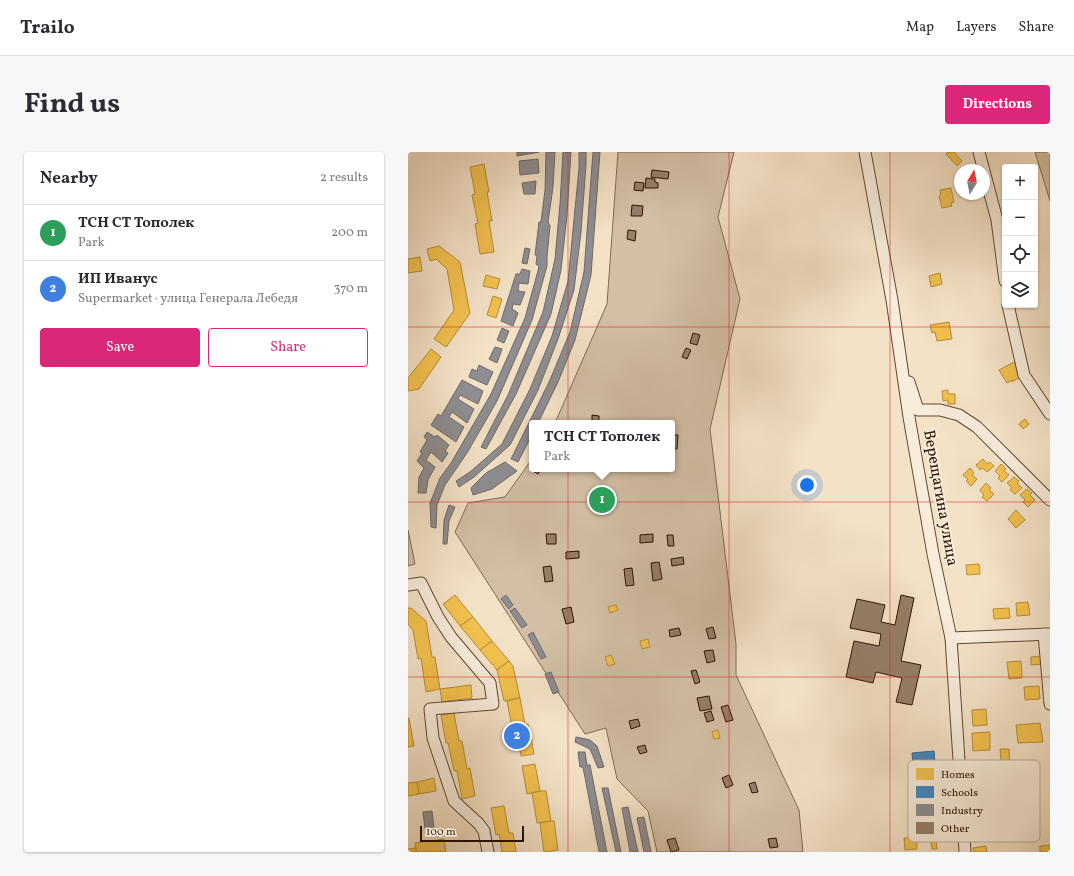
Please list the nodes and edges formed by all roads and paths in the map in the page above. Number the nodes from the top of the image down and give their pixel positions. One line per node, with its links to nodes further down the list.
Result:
1 (864, 152): 5 (street, Верещагина улица)
2 (979, 152): 3 (street)
3 (1004, 272)
4 (1009, 308): 6 (street)
5 (899, 350): 7 (street); 10 (street, Верещагина улица)
6 (1050, 414)
7 (1050, 500)
8 (408, 585): 14 (street)
9 (1047, 634): 10 (street); 11 (street)
10 (951, 638): 12 (street, Верещагина улица)
11 (1050, 704)
12 (959, 760)
13 (964, 842): 15 (street, Верещагина улица)
14 (488, 852)
15 (965, 852)

